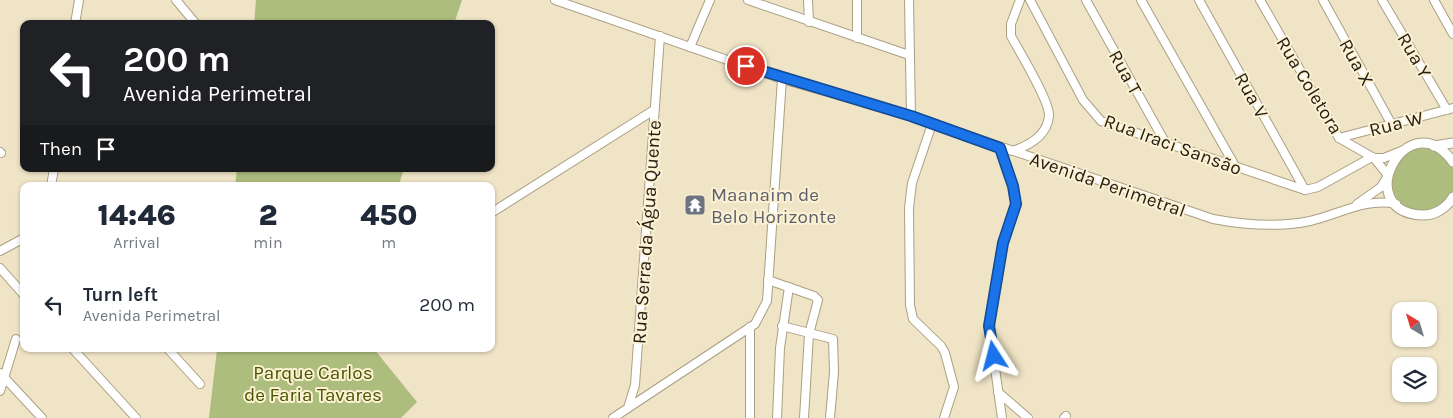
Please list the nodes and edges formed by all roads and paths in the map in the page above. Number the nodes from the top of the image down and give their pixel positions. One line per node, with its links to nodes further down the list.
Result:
1 (79, 0): 19 (street)
2 (176, 0): 20 (street)
3 (555, 0): 23 (street, Avenida Perimetral)
4 (710, 0): 25 (street)
5 (748, 0): 18 (street)
6 (808, 0): 21 (street)
7 (857, 0): 24 (street)
8 (909, 0): 26 (street)
9 (1020, 0): 39 (street)
10 (1030, 0): 35 (street, Rua Iraci Sansão)
11 (1086, 0): 35 (street, Rua T)
12 (1141, 0): 42 (street)
13 (1199, 0): 44 (street, Rua V)
14 (1260, 0): 33 (street, Rua Coletora)
15 (1323, 0): 32 (street, Rua X)
16 (1382, 0): 28 (street, Rua Y)
17 (1434, 0): 22 (street)
18 (759, 2): 21 (street)
19 (76, 20)
20 (193, 20)
21 (809, 22): 24 (street)
22 (1453, 34)
23 (660, 36): 25 (street, Avenida Perimetral); 29 (street, Rua Serra da Água Quente)
24 (857, 38): 26 (street)
25 (690, 46): 27 (street, Avenida Perimetral)
26 (909, 55): 30 (street)
27 (782, 79): 30 (street, Avenida Perimetral); 52 (street)
28 (1450, 109): 32 (street, Rua W)
29 (654, 110): 48 (street); 65 (street, Rua Serra da Água Quente)
30 (911, 116): 31 (street, Avenida Perimetral)
31 (932, 124): 37 (street, Avenida Perimetral); 73 (street)
32 (1392, 125): 33 (street, Rua W)
33 (1339, 138): 40 (street, Rua Coletora)
34 (1453, 143): 36 (street)
35 (1166, 144): 42 (street, Rua Iraci Sansão)
36 (1432, 146): 38 (street); 41 (street)
37 (1000, 148): 39 (street, Avenida Perimetral); 64 (street)
38 (1404, 150): 40 (street); 43 (street)
39 (1012, 151): 47 (street, Avenida Perimetral)
40 (1373, 157): 43 (street, Rua Coletora); 44 (street)
41 (1453, 162)
42 (1235, 166): 44 (street, Rua Iraci Sansão)
43 (1387, 175): 46 (street); 47 (street, Avenida Perimetral)
44 (1305, 190)
45 (1453, 199): 46 (street)
46 (1396, 204): 47 (street, Avenida Perimetral)
47 (1351, 208)
48 (495, 210)
49 (20, 240): 50 (street)
50 (0, 251)
51 (0, 268): 54 (street)
52 (768, 280): 53 (street); 56 (street)
53 (789, 287): 55 (street); 57 (street)
54 (20, 290)
55 (782, 326): 57 (street); 70 (street)
56 (750, 328): 65 (street); 69 (street)
57 (809, 334): 71 (street); 72 (street)
58 (16, 340): 61 (street)
59 (76, 352): 67 (street)
60 (171, 352): 62 (street)
61 (2, 376): 63 (street); 66 (street)
62 (200, 384)
63 (0, 391)
64 (998, 392): 74 (street); 75 (street)
65 (628, 408): 68 (street)
66 (42, 418)
67 (136, 418)
68 (613, 418)
69 (750, 418)
70 (777, 418)
71 (804, 418)
72 (830, 418)
73 (944, 418)
74 (1002, 418)
75 (1028, 418)

